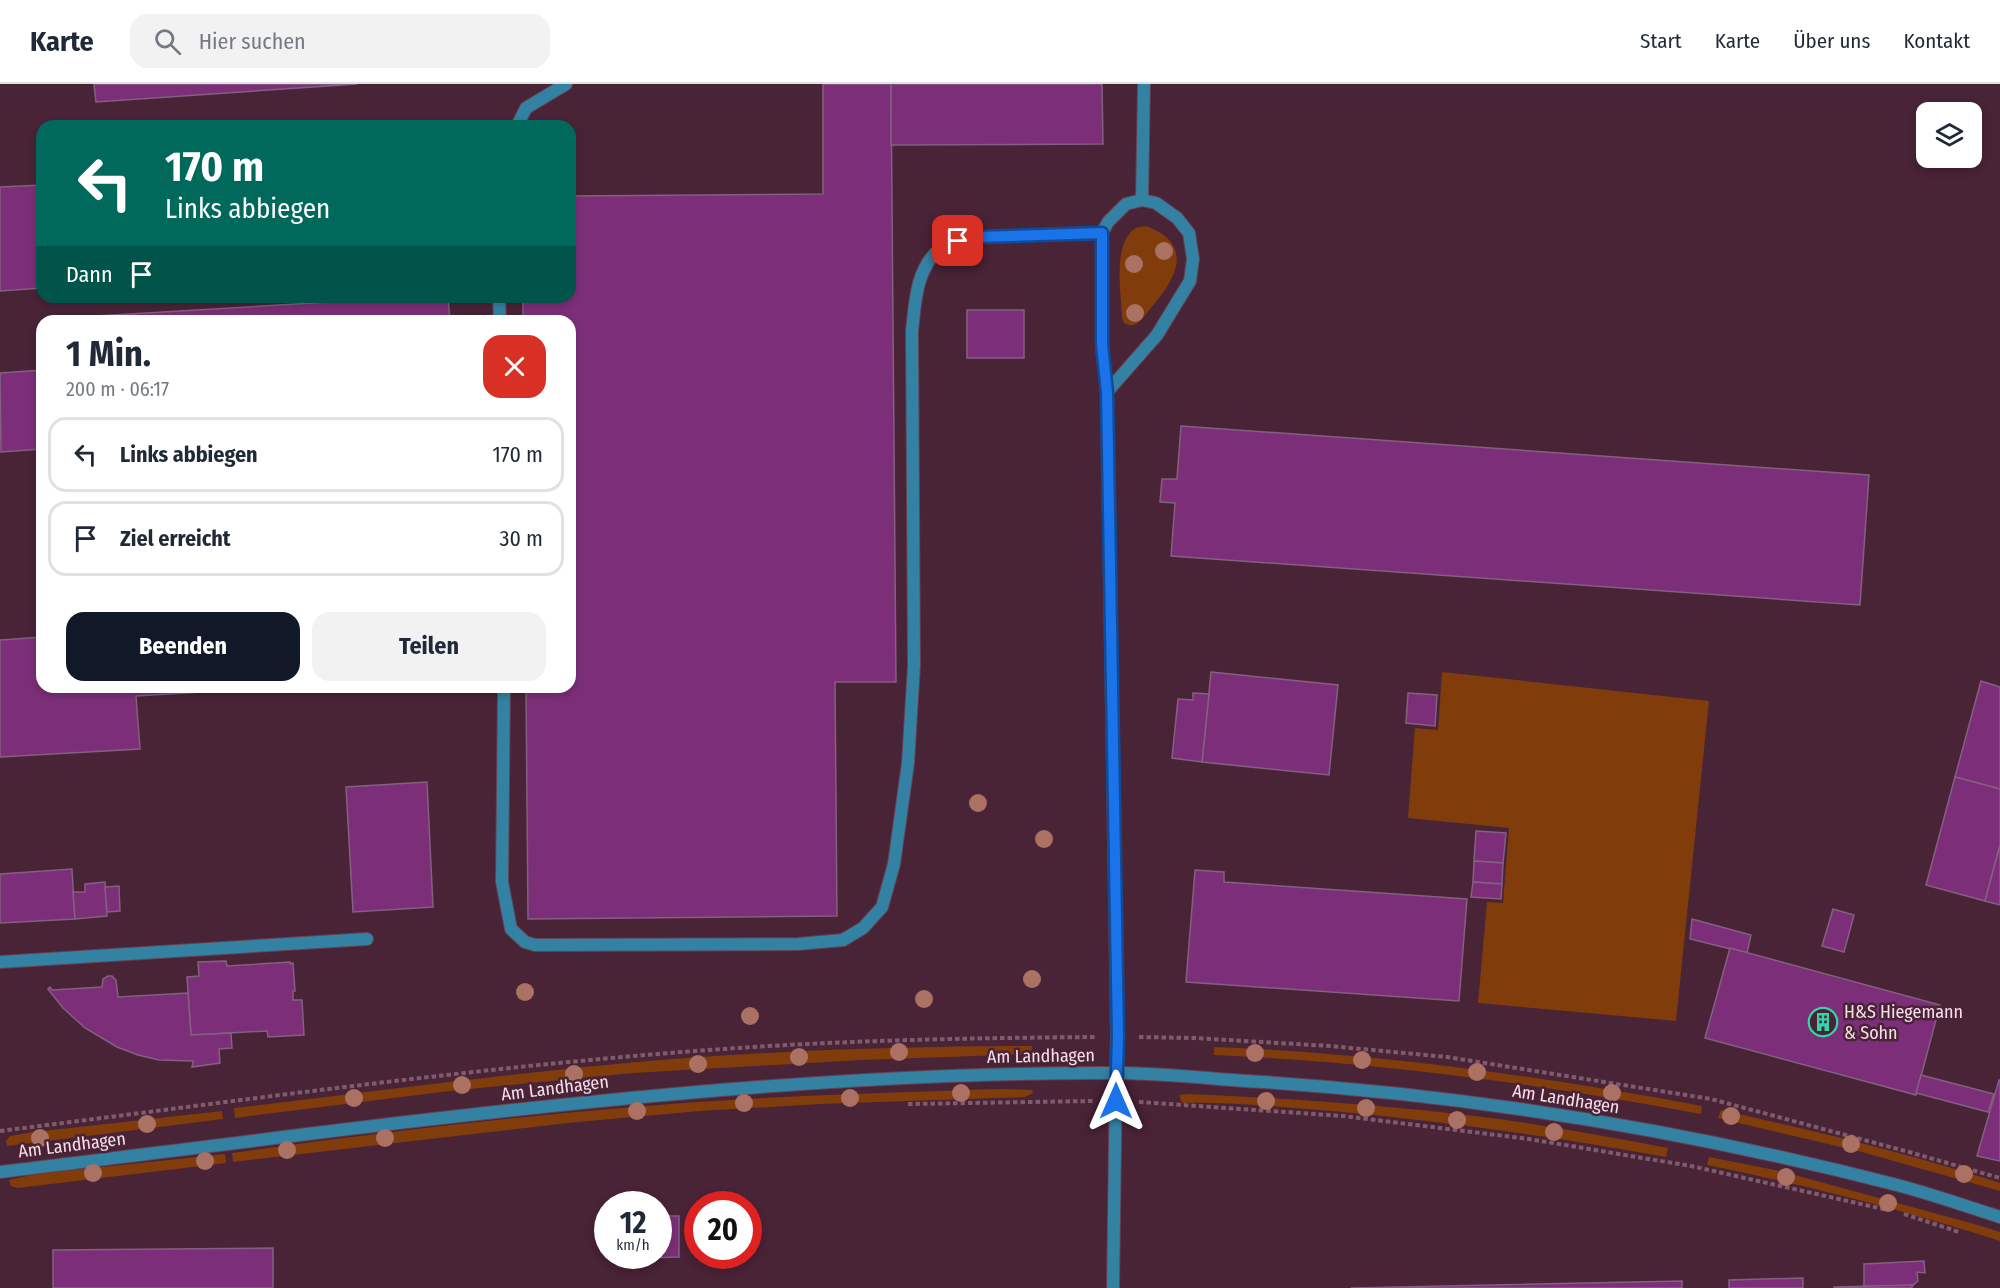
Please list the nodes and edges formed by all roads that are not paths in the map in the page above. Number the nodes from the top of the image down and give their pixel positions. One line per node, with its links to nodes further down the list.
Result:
1 (566, 84): 3 (street)
2 (1144, 84): 4 (street)
3 (520, 120)
4 (1142, 200): 5 (street); 6 (street)
5 (1102, 233): 6 (street, Am Landhagen); 7 (street)
6 (1107, 392): 10 (street, Am Landhagen)
7 (504, 693)
8 (367, 939): 9 (street)
9 (0, 963)
10 (1116, 1073): 11 (street, Am Landhagen); 12 (street, Am Landhagen); 13 (street)
11 (0, 1172)
12 (2000, 1217)
13 (1113, 1288)

